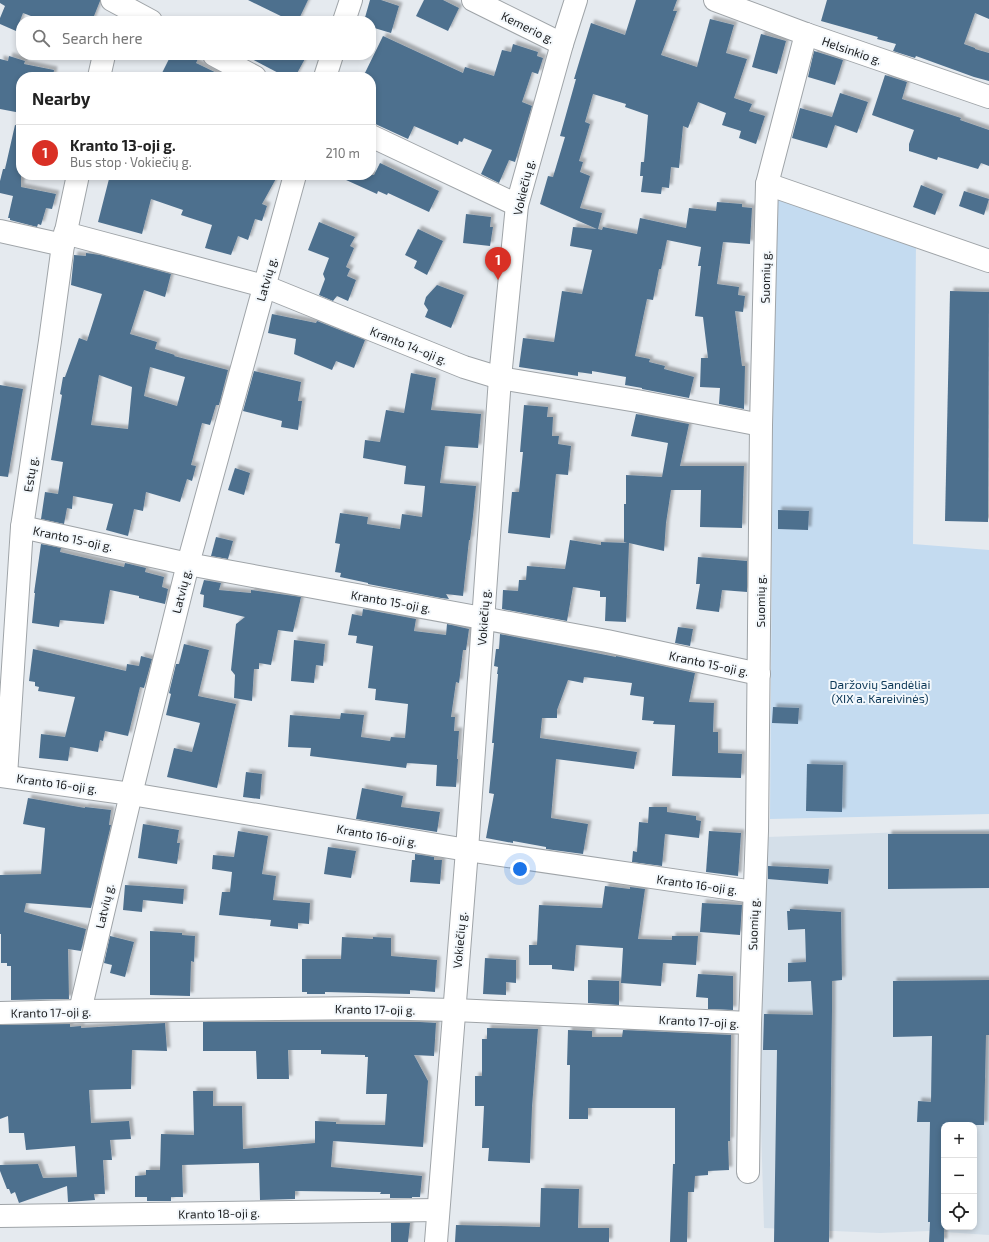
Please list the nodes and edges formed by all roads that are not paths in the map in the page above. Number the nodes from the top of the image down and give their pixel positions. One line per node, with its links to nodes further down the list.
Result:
1 (351, 0): 7 (street)
2 (473, 0): 9 (street, Kemerio g.)
3 (576, 0): 9 (street, Vokiečių g.)
4 (715, 0): 8 (street, Helsinkio g.)
5 (114, 6): 6 (street)
6 (139, 16)
7 (346, 16)
8 (806, 34): 16 (street, Helsinkio g.); 20 (street, Suomių g.)
9 (562, 44): 21 (street, Vokiečių g.)
10 (103, 60): 13 (street)
11 (223, 60): 14 (street)
12 (330, 60): 15 (street)
13 (100, 72)
14 (246, 72)
15 (327, 72)
16 (989, 97)
17 (376, 138): 21 (street)
18 (77, 180): 23 (street, Estų g.)
19 (294, 180): 25 (street, Latvių g.)
20 (767, 184): 24 (street); 27 (street, Suomių g.)
21 (517, 205): 26 (street, Vokiečių g.)
22 (0, 231): 23 (street, Kranto 14-oji g.)
23 (64, 239): 25 (street, Kranto 14-oji g.); 28 (street, Estų g.)
24 (989, 261)
25 (264, 286): 26 (street, Kranto 14-oji g.); 29 (street, Latvių g.)
26 (500, 378): 27 (street, Kranto 14-oji g.); 30 (street, Vokiečių g.)
27 (761, 425): 31 (street, Suomių g.)
28 (22, 527): 29 (street, Kranto 15-oji g.); 32 (street, Estų g.)
29 (188, 564): 30 (street, Kranto 15-oji g.); 33 (street, Latvių g.)
30 (483, 618): 31 (street, Kranto 15-oji g.); 34 (street, Vokiečių g.)
31 (759, 674): 35 (street, Suomių g.)
32 (3, 776): 33 (street, Kranto 16-oji g.)
33 (131, 794): 34 (street, Kranto 16-oji g.); 37 (street, Latvių g.)
34 (467, 850): 35 (street, Kranto 16-oji g.); 36 (street, Vokiečių g.)
35 (754, 892): 39 (street, Suomių g.)
36 (454, 1010): 37 (street, Kranto 17-oji g.); 39 (street, Kranto 17-oji g.); 41 (street, Vokiečių g.)
37 (80, 1011): 38 (street, Kranto 17-oji g.)
38 (0, 1013)
39 (750, 1023): 40 (street, Suomių g.)
40 (748, 1172)
41 (438, 1210): 42 (street, Kranto 18-oji g.); 43 (street, Vokiečių g.)
42 (0, 1215)
43 (436, 1242)

